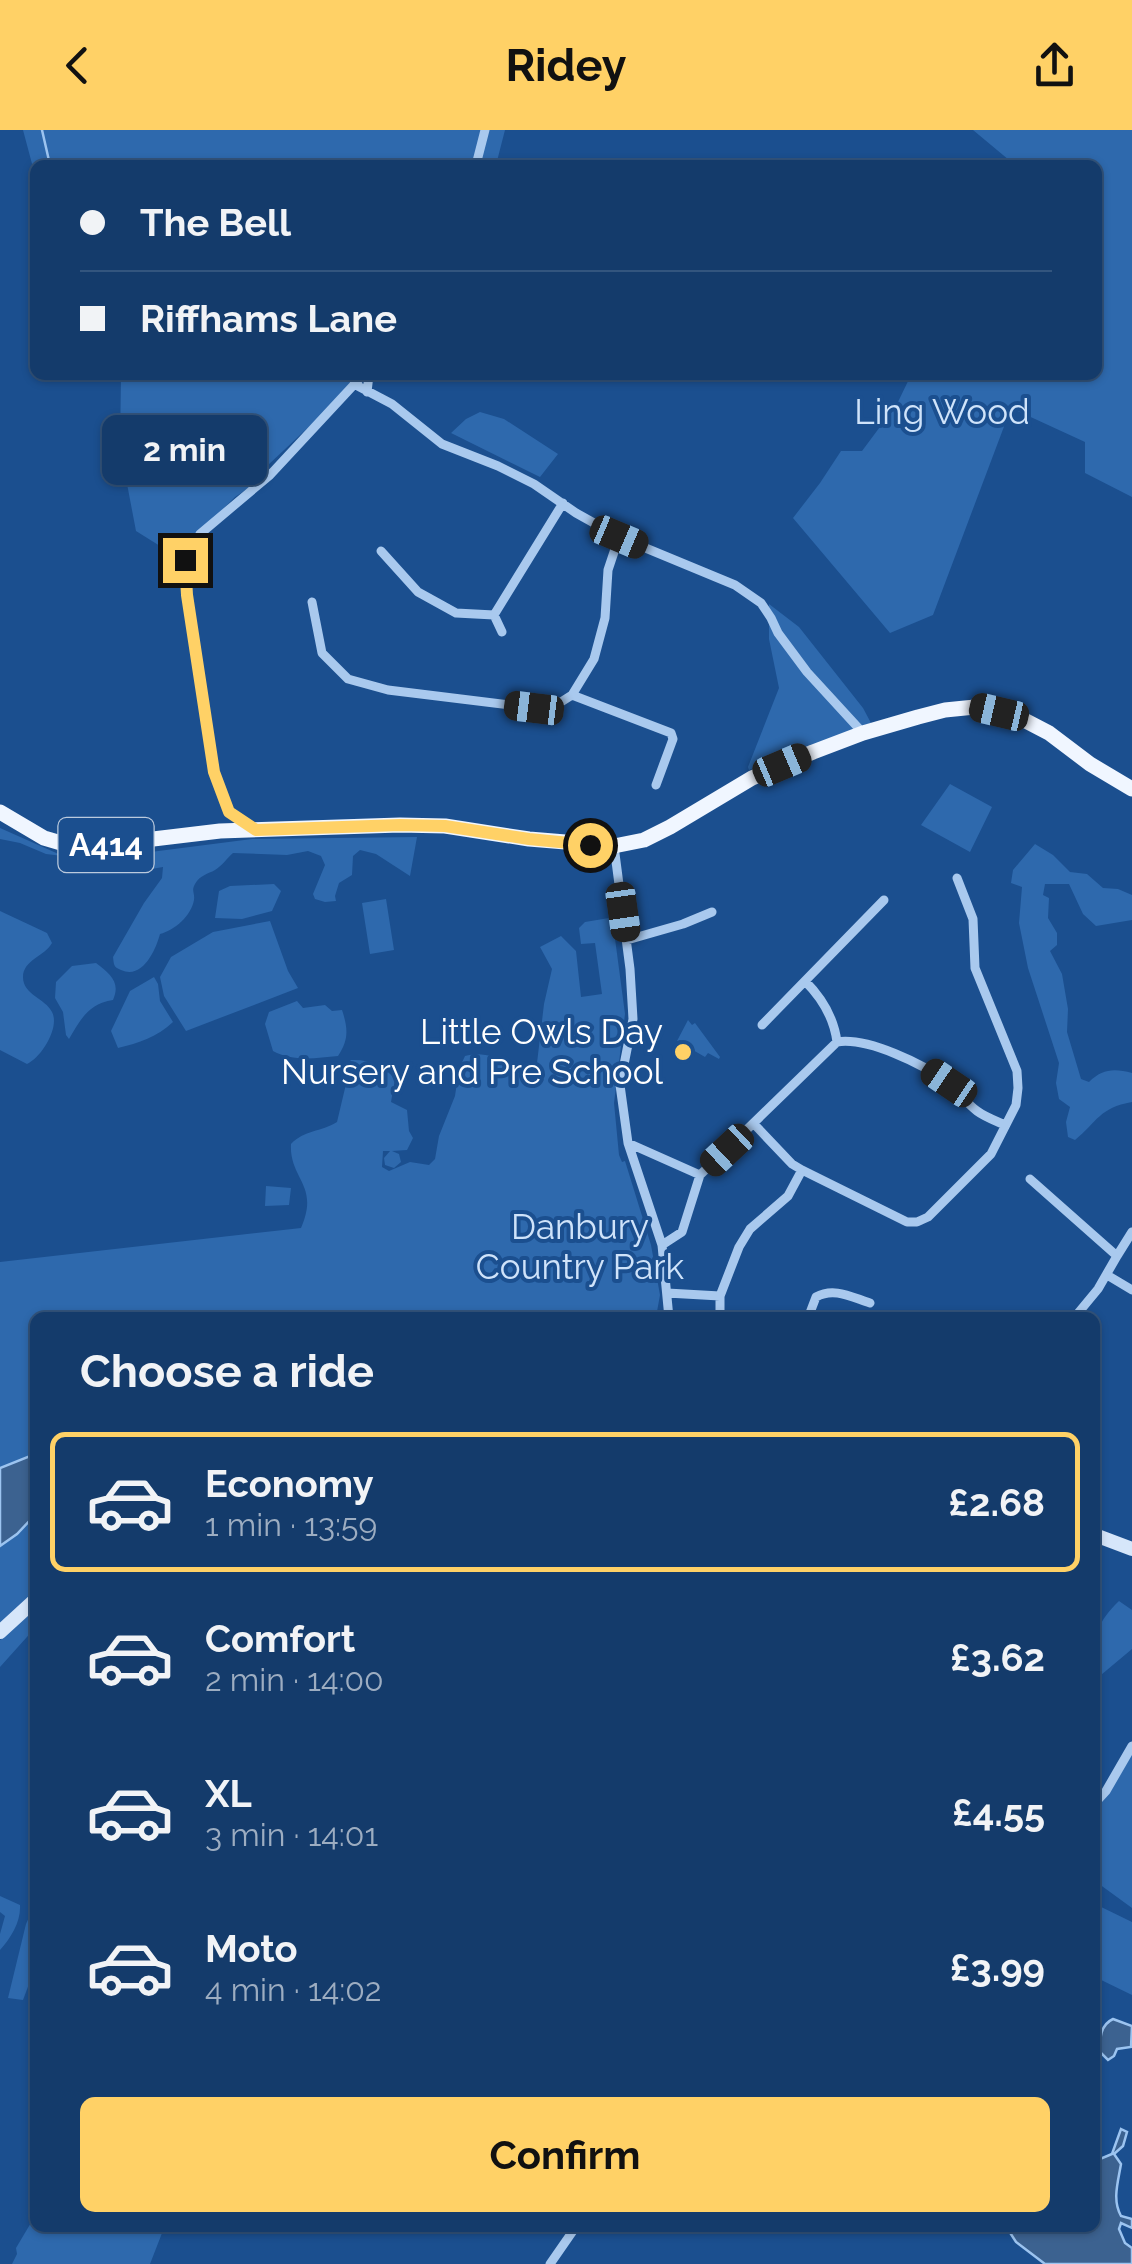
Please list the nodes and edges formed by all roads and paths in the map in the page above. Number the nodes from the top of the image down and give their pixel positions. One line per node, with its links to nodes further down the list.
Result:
1 (486, 130): 2 (street)
2 (477, 160)
3 (359, 380): 5 (street)
4 (366, 380): 6 (street)
5 (354, 384): 6 (street); 18 (street)
6 (367, 392): 7 (street)
7 (563, 503): 8 (street); 11 (street)
8 (619, 537): 13 (street); 14 (street)
9 (380, 551): 11 (street)
10 (312, 602): 13 (street)
11 (494, 615): 12 (street)
12 (502, 632)
13 (572, 695): 15 (street)
14 (863, 733): 16 (main road, A414); 21 (main road, A414)
15 (656, 784)
16 (1132, 789)
17 (0, 812): 20 (main road, A414)
18 (229, 812): 19 (street); 20 (street)
19 (256, 830): 20 (main road, A414); 21 (main road, A414)
20 (220, 831)
21 (614, 846): 25 (street)
22 (957, 878): 30 (street)
23 (884, 900): 26 (street)
24 (712, 912): 25 (street)
25 (626, 940): 31 (street)
26 (804, 981): 27 (street); 28 (street)
27 (762, 1025)
28 (837, 1042): 29 (street); 30 (street)
29 (754, 1124): 32 (street); 33 (street)
30 (1005, 1125): 32 (street)
31 (628, 1144): 33 (street); 36 (street)
32 (802, 1170): 41 (street)
33 (700, 1175): 36 (street)
34 (1030, 1179): 37 (street)
35 (1132, 1232): 37 (street)
36 (662, 1244): 40 (street)
37 (1118, 1256): 38 (street)
38 (1107, 1275): 39 (street); 46 (street)
39 (1132, 1290)
40 (667, 1292): 41 (street); 43 (street)
41 (720, 1296): 44 (street)
42 (870, 1304): 45 (street)
43 (669, 1312)
44 (720, 1312)
45 (810, 1312)
46 (1079, 1312)
47 (1100, 1537): 48 (street)
48 (1132, 1549)
49 (30, 1605): 50 (street)
50 (0, 1632)
51 (1132, 1746): 52 (street)
52 (1100, 1798)
53 (572, 2232): 54 (street)
54 (550, 2264)

